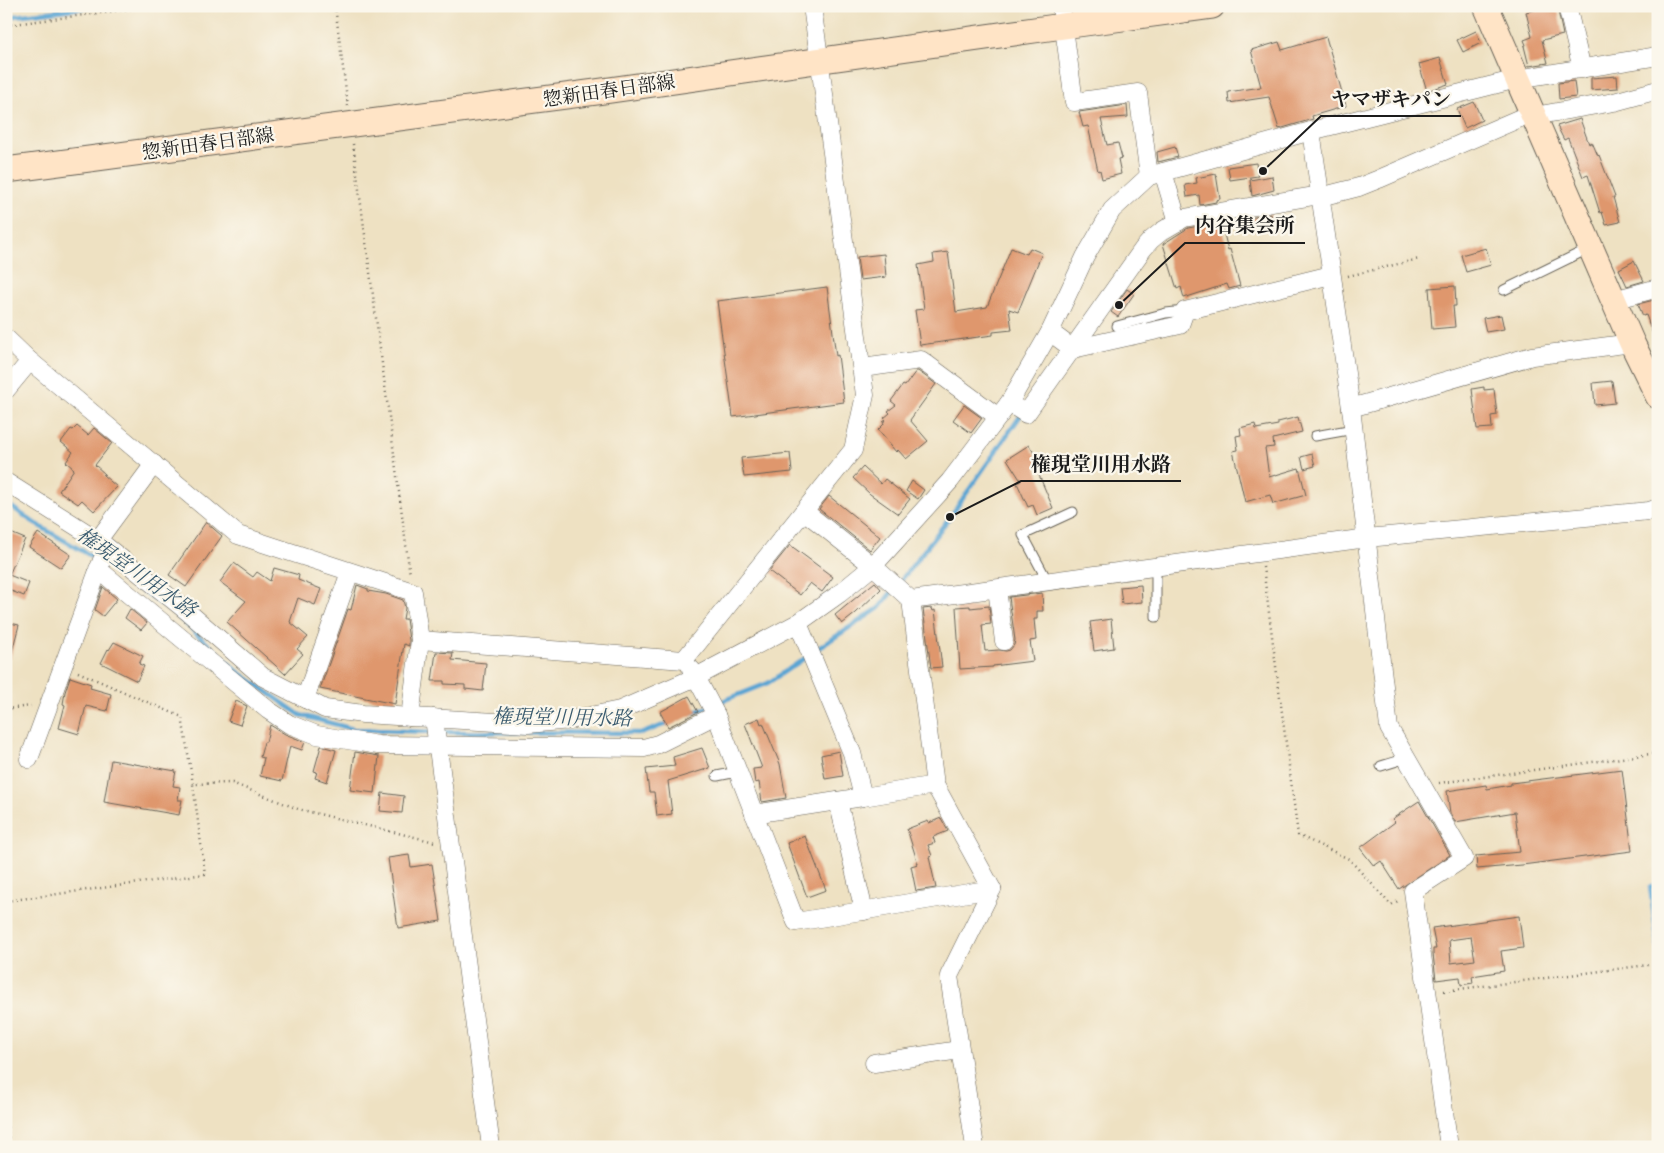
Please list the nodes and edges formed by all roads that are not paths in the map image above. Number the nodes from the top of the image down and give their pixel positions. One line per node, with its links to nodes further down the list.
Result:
1 (812, 6): 7 (street)
2 (1212, 6): 5 (main road, 惣新田春日部線)
3 (1486, 6): 10 (main road)
4 (1567, 6): 8 (street)
5 (1062, 16): 7 (main road, 惣新田春日部線); 13 (street)
6 (1658, 56): 8 (street)
7 (818, 60): 12 (main road, 惣新田春日部線); 28 (street)
8 (1582, 69): 10 (street)
9 (1658, 90): 10 (street)
10 (1528, 104): 11 (street); 14 (street); 16 (main road)
11 (1311, 131): 13 (street); 14 (street)
12 (6, 170)
13 (1156, 174): 15 (street); 23 (street)
14 (1320, 196): 15 (street); 17 (street)
15 (1178, 222): 26 (street)
16 (1591, 248): 19 (lane); 20 (main road)
17 (1332, 278): 21 (street); 31 (street)
18 (1658, 288): 20 (street)
19 (1504, 290)
20 (1614, 300): 25 (main road)
21 (1185, 311): 22 (lane); 26 (street)
22 (1117, 326)
23 (1050, 332): 26 (street); 32 (street)
24 (6, 338): 27 (street)
25 (1632, 343): 30 (main road); 31 (street)
26 (1073, 349): 32 (street)
27 (30, 361): 29 (street); 35 (street)
28 (862, 368): 32 (street); 38 (street)
29 (6, 390)
30 (1658, 396)
31 (1351, 408): 33 (street)
32 (1003, 410): 42 (street)
33 (1354, 429): 34 (lane); 40 (street)
34 (1315, 436)
35 (154, 464): 41 (street); 45 (street)
36 (6, 482): 41 (street)
37 (1658, 508): 40 (street)
38 (804, 511): 42 (street); 53 (street)
39 (1073, 512): 46 (lane)
40 (1367, 538): 43 (street); 62 (street)
41 (103, 544): 44 (street); 55 (street)
42 (873, 566): 48 (street); 50 (street)
43 (1156, 567): 46 (street); 49 (lane)
44 (98, 569): 60 (street); 63 (street)
45 (350, 572): 51 (street); 55 (street)
46 (1048, 582): 47 (street)
47 (997, 589): 48 (street); 52 (street)
48 (911, 600): 67 (street)
49 (1156, 617)
50 (798, 623): 54 (street); 68 (street)
51 (420, 640): 53 (street); 58 (street)
52 (1004, 641)
53 (684, 660): 54 (street)
54 (696, 676): 57 (street); 59 (street)
55 (305, 699): 56 (street)
56 (325, 709): 58 (street); 60 (street)
57 (716, 715): 61 (street); 65 (street)
58 (410, 717): 59 (street)
59 (434, 718): 61 (street)
60 (317, 734): 61 (street)
61 (437, 745): 75 (street)
62 (1407, 758): 64 (lane); 77 (street)
63 (29, 759)
64 (1381, 766)
65 (737, 772): 66 (lane); 70 (street)
66 (717, 776)
67 (935, 784): 68 (street); 71 (street)
68 (863, 797): 69 (street)
69 (838, 801): 70 (street); 72 (street)
70 (754, 814): 72 (street)
71 (992, 889): 72 (street); 73 (street)
72 (864, 911)
73 (959, 1050): 74 (street); 76 (street)
74 (874, 1062)
75 (491, 1147)
76 (975, 1147)
77 (1449, 1147)

